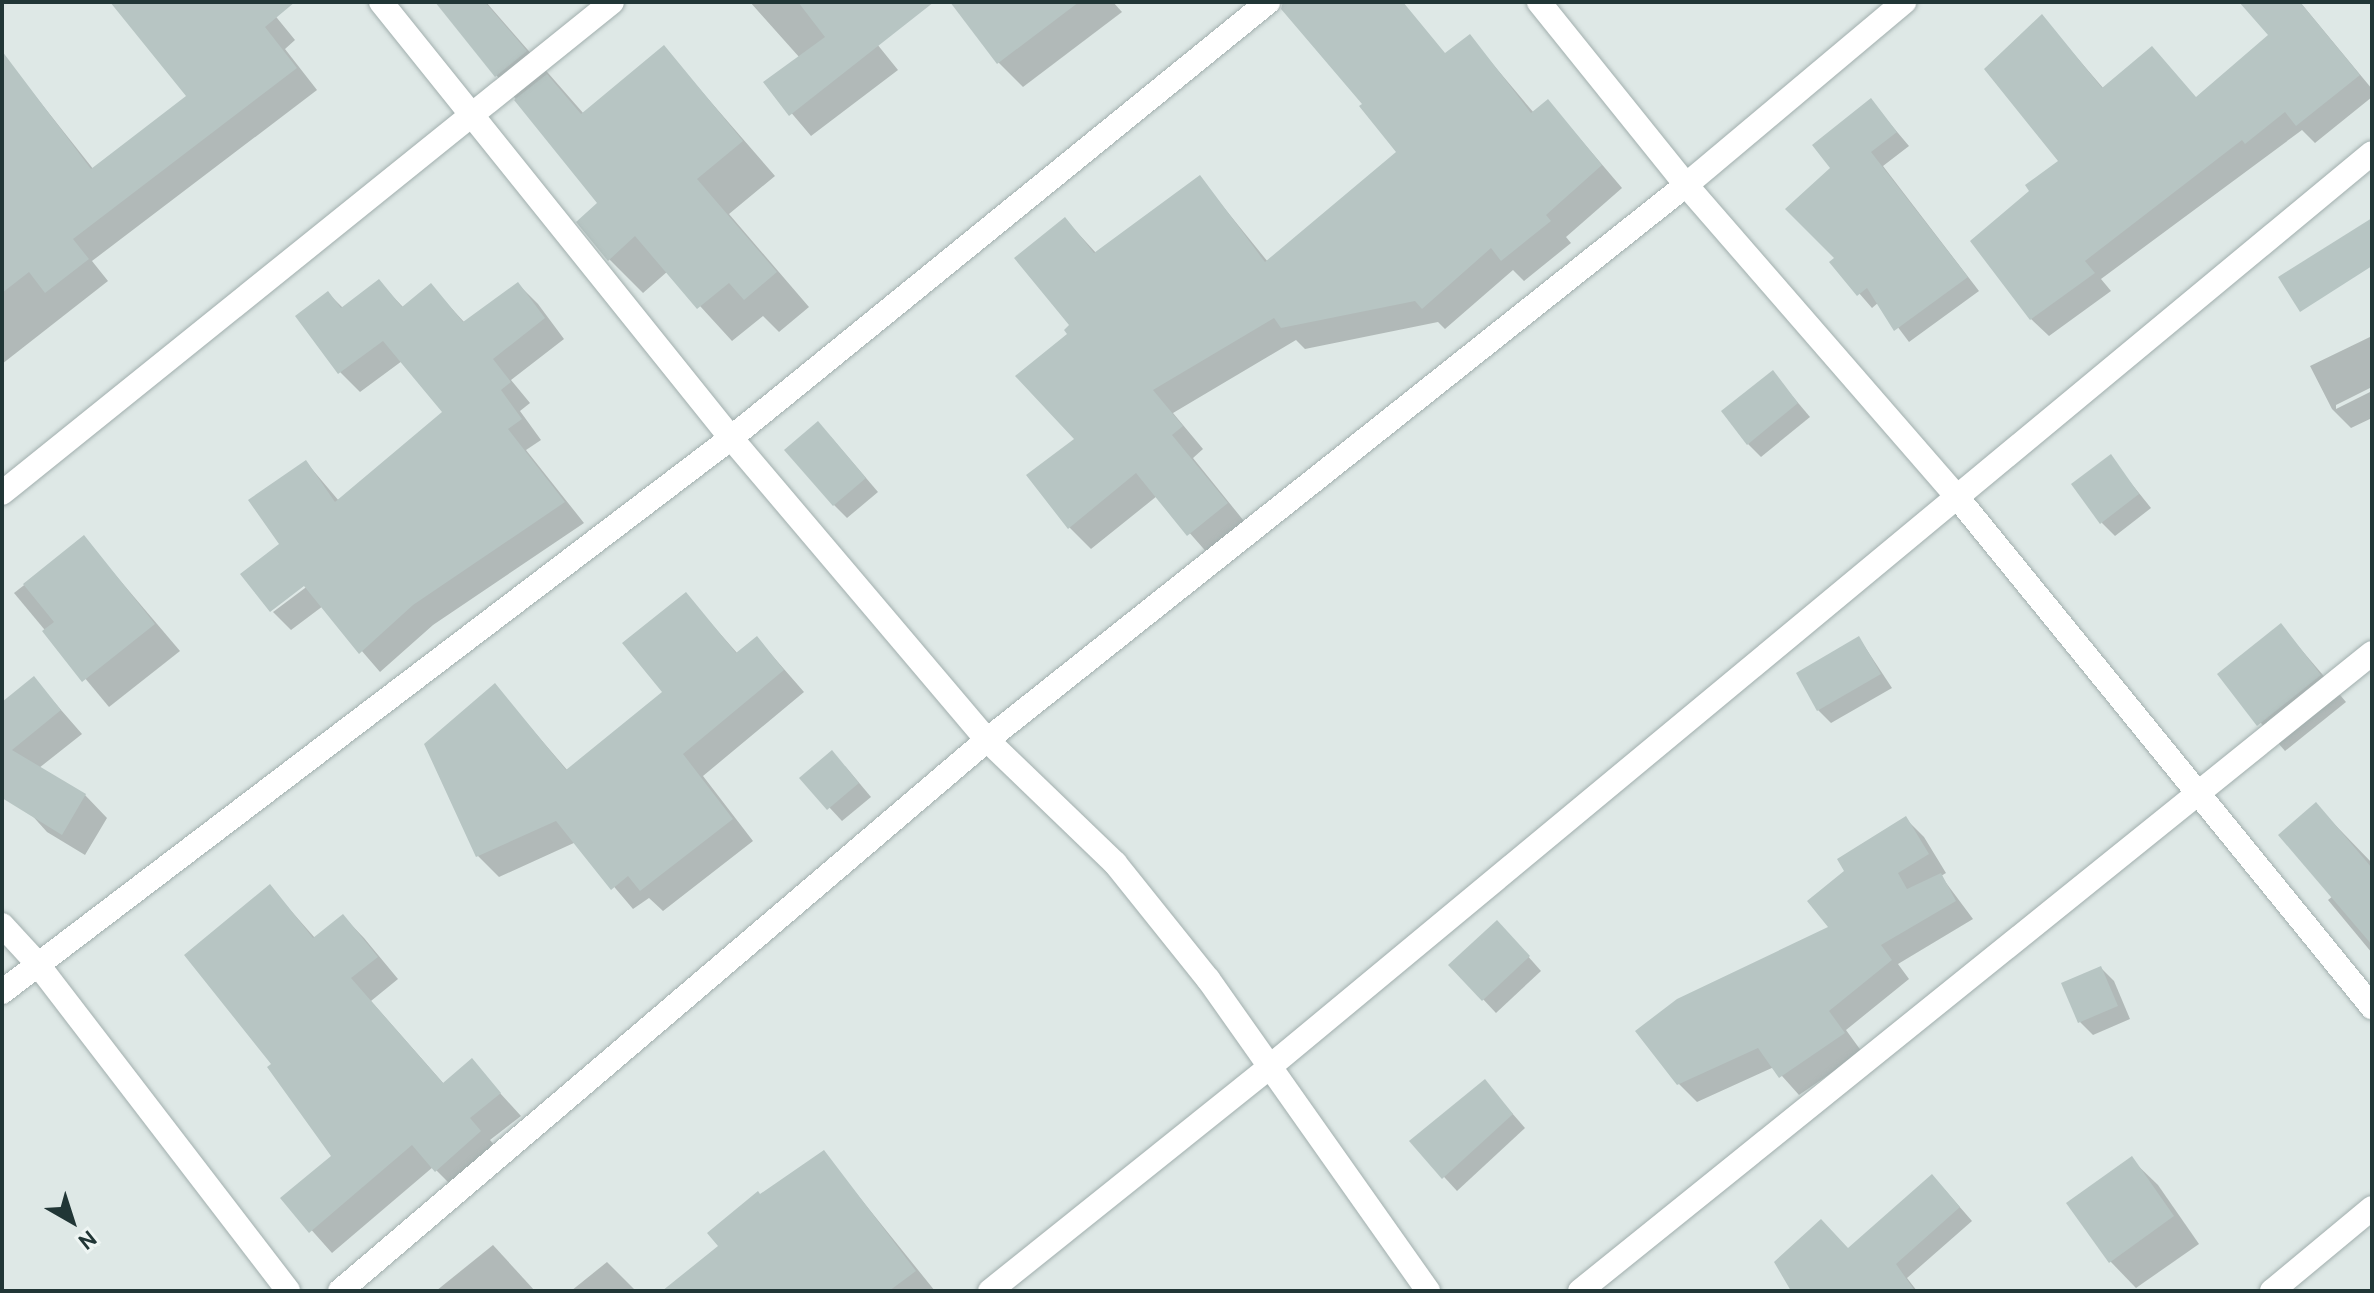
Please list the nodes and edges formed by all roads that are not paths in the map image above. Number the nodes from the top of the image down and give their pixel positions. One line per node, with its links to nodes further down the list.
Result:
1 (381, 2): 6 (street)
2 (612, 2): 6 (street)
3 (1268, 2): 9 (street)
4 (1539, 2): 8 (street)
5 (1904, 2): 8 (street)
6 (470, 118): 9 (street); 10 (street)
7 (2372, 153): 11 (street)
8 (1686, 185): 11 (street); 13 (street)
9 (731, 438): 13 (street); 16 (street)
10 (2, 493)
11 (1957, 497): 14 (street); 19 (street)
12 (2372, 653): 14 (street)
13 (987, 740): 19 (street); 22 (street)
14 (2198, 790): 18 (street); 25 (street)
15 (2, 925): 16 (street)
16 (36, 962): 17 (street); 21 (street)
17 (2, 992)
18 (2372, 1007)
19 (1267, 1069): 23 (street); 24 (street)
20 (2372, 1208): 26 (street)
21 (288, 1291)
22 (340, 1291)
23 (990, 1291)
24 (1428, 1291)
25 (1580, 1291)
26 (2272, 1291)

